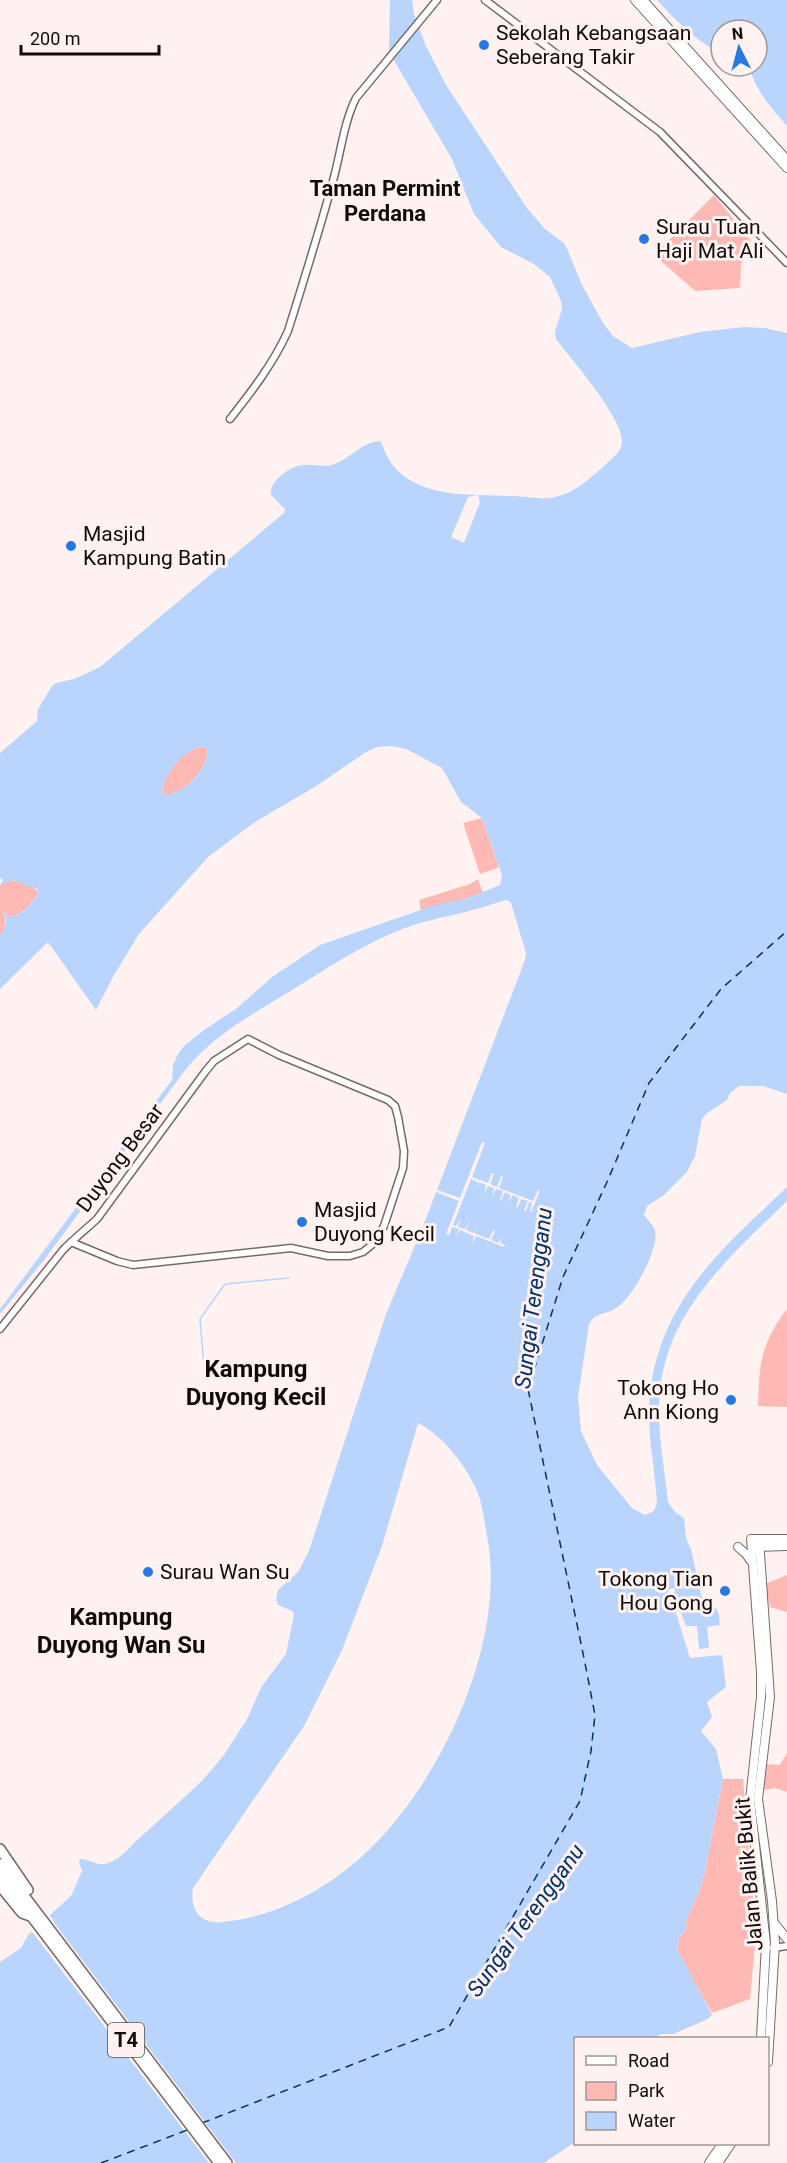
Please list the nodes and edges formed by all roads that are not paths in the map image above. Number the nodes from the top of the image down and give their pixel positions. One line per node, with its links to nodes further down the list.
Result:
1 (485, 0): 7 (street)
2 (635, 0): 6 (main road)
3 (643, 0): 5 (main road)
4 (436, 1): 8 (street)
5 (787, 160)
6 (787, 168)
7 (787, 262)
8 (230, 419)
9 (71, 1242): 9 (street, Duyong Besar); 10 (street, Duyong Besar)
10 (0, 1329)
11 (787, 1539): 12 (main road)
12 (755, 1543): 15 (main road); 16 (main road, Jalan Balik Bukit)
13 (787, 1546): 15 (main road)
14 (738, 1547): 16 (main road)
15 (774, 1547): 16 (main road)
16 (757, 1563): 21 (main road, Jalan Balik Bukit); 25 (main road, Jalan Balik Bukit)
17 (0, 1849): 20 (highway)
18 (0, 1864): 20 (highway)
19 (0, 1875): 20 (highway)
20 (11, 1887): 30 (highway, T4); 31 (highway, T4)
21 (774, 1922): 22 (main road); 23 (main road, Jalan Balik Bukit)
22 (787, 1940): 23 (street)
23 (775, 1945): 24 (street); 25 (street); 27 (main road, Jalan Balik Bukit)
24 (787, 1946)
25 (766, 1947): 26 (main road, Jalan Balik Bukit)
26 (761, 2037)
27 (769, 2045)
28 (721, 2145): 32 (main road)
29 (730, 2145): 33 (main road)
30 (219, 2163)
31 (227, 2163)
32 (709, 2163)
33 (718, 2163)

